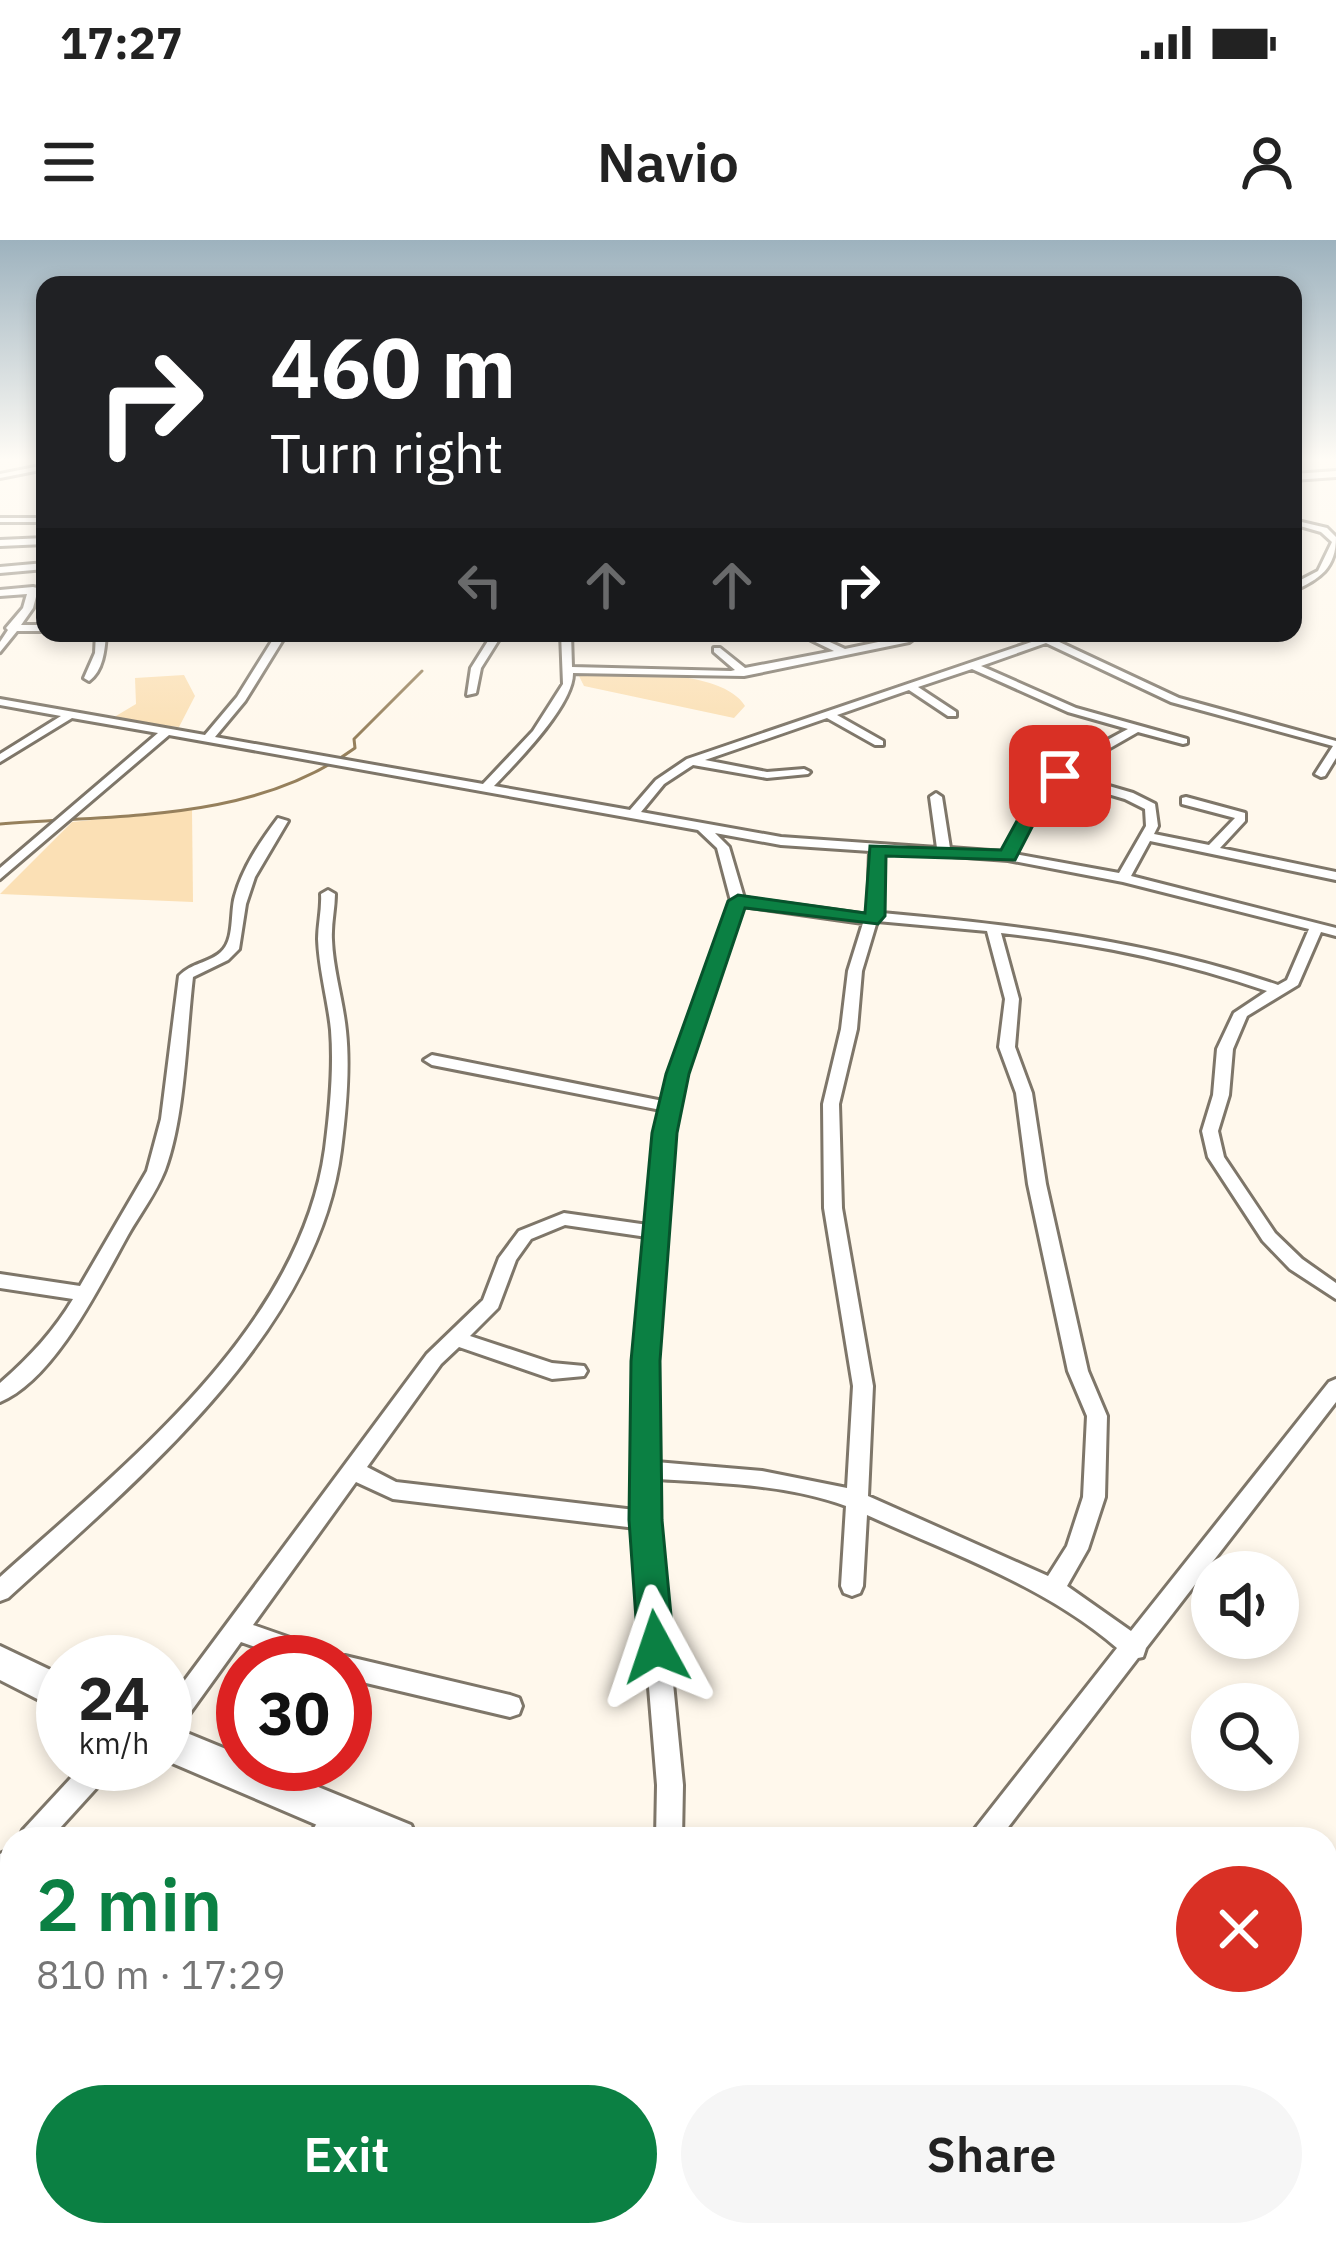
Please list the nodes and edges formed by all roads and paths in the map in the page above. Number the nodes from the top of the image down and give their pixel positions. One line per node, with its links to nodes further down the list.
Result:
1 (1333, 551): 4 (street)
2 (36, 567): 3 (street)
3 (0, 570)
4 (1302, 583)
5 (36, 590): 6 (street)
6 (0, 593)
7 (36, 595): 8 (street)
8 (7, 630): 18 (street)
9 (101, 642): 23 (street)
10 (276, 642): 32 (street)
11 (492, 642): 25 (street)
12 (568, 642): 21 (street)
13 (717, 642): 22 (street)
14 (822, 642): 19 (street)
15 (882, 642): 19 (street)
16 (1040, 642): 20 (street)
17 (1049, 642): 35 (street)
18 (0, 649)
19 (845, 652): 22 (street)
20 (976, 667): 24 (street); 31 (street)
21 (570, 670): 22 (street); 41 (street)
22 (744, 673)
23 (89, 678)
24 (910, 686): 27 (street); 28 (street)
25 (471, 693)
26 (0, 702): 29 (street)
27 (824, 713): 34 (street); 37 (street)
28 (952, 714)
29 (70, 715): 30 (street); 36 (street)
30 (167, 731): 32 (street); 52 (street)
31 (1133, 731): 33 (street); 40 (street)
32 (209, 737): 41 (street)
33 (1183, 741)
34 (880, 743)
35 (1336, 746): 39 (street)
36 (0, 760)
37 (691, 761): 38 (street); 44 (street)
38 (804, 772)
39 (1321, 774)
40 (1060, 776): 47 (street); 51 (street)
41 (486, 788): 44 (street)
42 (936, 797): 50 (street)
43 (1186, 801): 48 (street)
44 (632, 814): 46 (street)
45 (281, 821): 67 (street)
46 (702, 827): 49 (street); 56 (street)
47 (1146, 836): 48 (street); 54 (street)
48 (1213, 848): 53 (street)
49 (876, 850): 50 (street); 57 (street)
50 (944, 853): 51 (street)
51 (1008, 856): 54 (street)
52 (0, 875)
53 (1336, 877)
54 (1123, 878): 58 (street)
55 (328, 894): 78 (street)
56 (738, 901): 57 (street); 63 (street)
57 (873, 918): 59 (street); 74 (street)
58 (1317, 926): 60 (street); 61 (street)
59 (993, 928): 61 (street); 77 (street)
60 (1336, 932)
61 (1278, 990): 66 (street)
62 (432, 1060): 63 (street)
63 (670, 1106): 64 (street)
64 (656, 1232): 68 (street); 72 (street)
65 (0, 1281): 67 (street)
66 (1336, 1292)
67 (86, 1294): 71 (street)
68 (454, 1338): 69 (street); 73 (street)
69 (577, 1371)
70 (1334, 1392): 81 (street)
71 (0, 1394)
72 (646, 1470): 74 (street); 75 (street)
73 (356, 1472): 75 (street); 79 (street)
74 (858, 1504): 76 (street); 77 (street)
75 (646, 1520): 91 (street)
76 (852, 1586)
77 (1052, 1590): 81 (street)
78 (0, 1591)
79 (237, 1630): 80 (street); 85 (street)
80 (251, 1635)
81 (1135, 1649): 92 (street)
82 (0, 1662): 84 (street)
83 (372, 1673): 86 (street)
84 (36, 1681)
85 (192, 1691)
86 (510, 1706)
87 (192, 1756): 89 (street)
88 (76, 1791): 90 (street)
89 (329, 1826)
90 (43, 1827)
91 (669, 1827)
92 (993, 1827)

